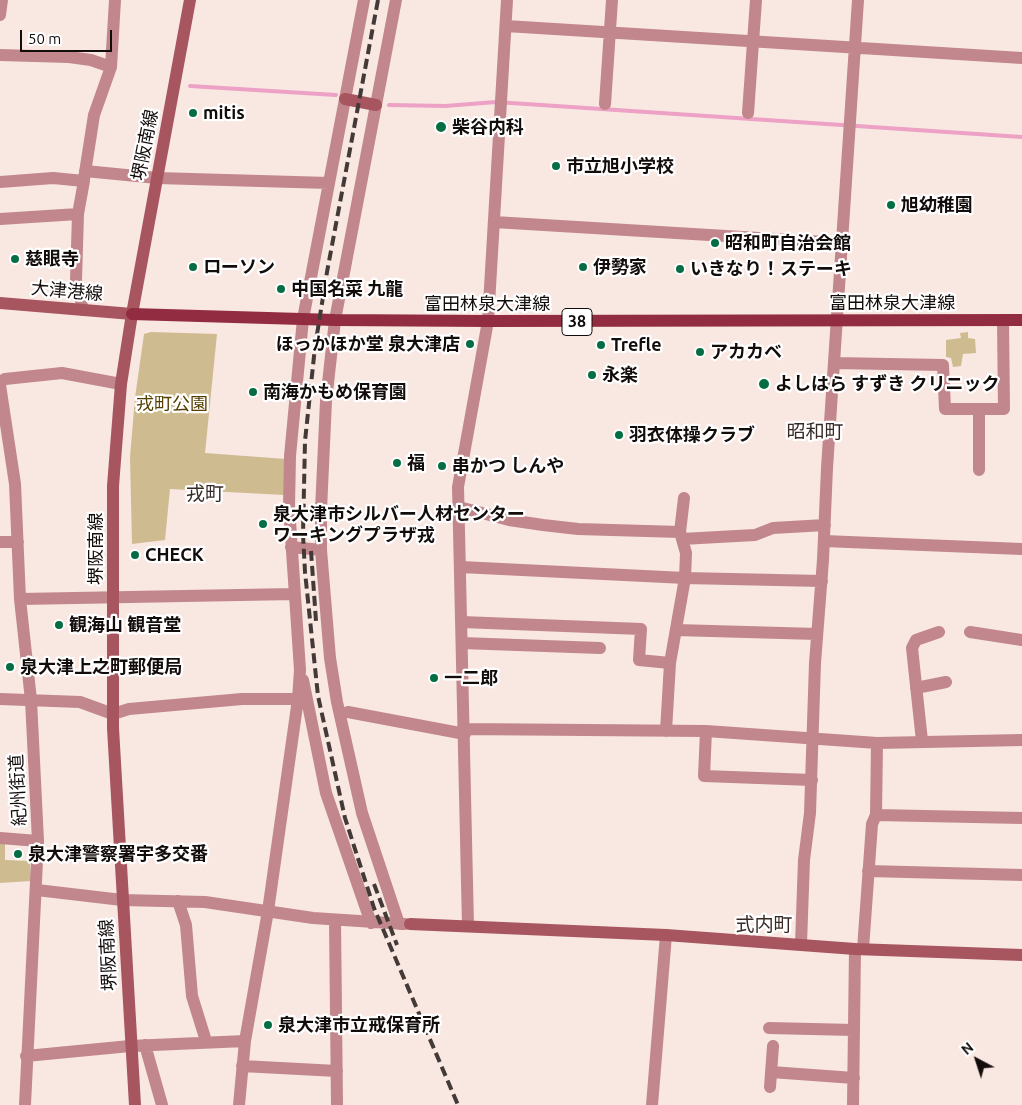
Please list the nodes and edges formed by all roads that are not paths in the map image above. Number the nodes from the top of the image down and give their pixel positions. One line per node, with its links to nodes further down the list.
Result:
1 (2, 0): 10 (street)
2 (114, 0): 17 (street)
3 (190, 0): 23 (main road, 堺阪南線)
4 (364, 0): 18 (street)
5 (396, 0): 19 (street)
6 (508, 0): 11 (street)
7 (612, 0): 12 (street)
8 (756, 0): 13 (street)
9 (858, 0): 14 (street)
10 (0, 15)
11 (506, 26): 12 (street); 28 (street)
12 (609, 32): 13 (street); 20 (street)
13 (753, 41): 14 (street); 21 (street)
14 (855, 47): 16 (street); 29 (street)
15 (0, 55): 17 (street)
16 (1022, 58)
17 (110, 66): 22 (street)
18 (345, 99): 19 (main road); 25 (street)
19 (376, 104): 34 (street)
20 (605, 104)
21 (748, 113)
22 (84, 176): 23 (street); 24 (street); 26 (street)
23 (157, 178): 25 (street); 32 (main road, 堺阪南線)
24 (0, 182)
25 (329, 183): 33 (street)
26 (78, 214): 27 (street); 31 (street)
27 (0, 219)
28 (494, 222): 29 (street); 36 (street)
29 (842, 243): 37 (street)
30 (0, 303): 31 (main road, 大津港線)
31 (83, 310): 32 (main road, 大津港線)
32 (132, 314): 33 (main road, 富田林泉大津線 / 38); 41 (main road, 堺阪南線)
33 (303, 319): 34 (main road, 富田林泉大津線 / 38); 51 (street)
34 (335, 320): 36 (main road, 富田林泉大津線 / 38); 53 (street)
35 (1022, 320): 38 (main road, 富田林泉大津線 / 38)
36 (488, 321): 37 (main road, 富田林泉大津線 / 38); 45 (street)
37 (837, 321): 38 (main road, 富田林泉大津線 / 38); 39 (street)
38 (1003, 321): 42 (street)
39 (834, 363): 42 (street); 46 (street)
40 (0, 383): 41 (street); 50 (street, 紀州街道)
41 (121, 384): 58 (main road, 堺阪南線)
42 (979, 409): 43 (street)
43 (979, 470)
44 (684, 498): 47 (street)
45 (459, 507): 47 (street); 54 (street)
46 (825, 525): 47 (street); 48 (street)
47 (681, 536): 55 (street)
48 (824, 541): 52 (street); 56 (street)
49 (0, 542): 50 (street)
50 (18, 542): 59 (street, 紀州街道)
51 (291, 547): 53 (street); 57 (street)
52 (1022, 549)
53 (321, 550): 97 (street)
54 (461, 567): 55 (street); 60 (street)
55 (685, 578): 56 (street); 61 (street)
56 (822, 581): 64 (street)
57 (294, 594): 58 (street); 69 (street)
58 (113, 596): 59 (street); 76 (main road, 堺阪南線)
59 (20, 599): 74 (street, 紀州街道)
60 (462, 622): 66 (street); 68 (street)
61 (676, 630): 64 (street); 68 (street)
62 (939, 632): 71 (street)
63 (970, 632): 65 (street)
64 (818, 634): 80 (street)
65 (1022, 640)
66 (462, 643): 67 (street); 79 (street)
67 (600, 648)
68 (670, 663): 77 (street)
69 (300, 670): 73 (street); 96 (street)
70 (946, 682): 71 (street)
71 (916, 688): 82 (street)
72 (0, 699): 74 (street)
73 (298, 699): 76 (street); 94 (street)
74 (31, 700): 76 (street); 88 (street, 紀州街道)
75 (348, 712): 79 (street)
76 (113, 714): 92 (main road, 堺阪南線)
77 (666, 731): 78 (street); 79 (street)
78 (706, 731): 80 (street); 84 (street)
79 (465, 732): 98 (street)
80 (812, 740): 83 (street); 84 (street)
81 (1022, 740): 82 (street)
82 (922, 741): 83 (street)
83 (877, 743): 85 (street)
84 (812, 780): 100 (street)
85 (876, 815): 86 (street); 89 (street)
86 (1022, 818)
87 (0, 838): 88 (street)
88 (38, 841): 91 (street, 紀州街道)
89 (868, 872): 90 (street); 101 (street)
90 (1022, 875)
91 (37, 890): 92 (street); 110 (street, 紀州街道)
92 (122, 900): 93 (street); 108 (main road, 堺阪南線)
93 (178, 901): 94 (street); 105 (street)
94 (268, 911): 95 (street); 106 (street)
95 (334, 920): 96 (street); 112 (street)
96 (370, 923): 97 (street)
97 (405, 924): 98 (main road)
98 (468, 926): 99 (main road)
99 (666, 935): 100 (main road); 121 (street)
100 (800, 944): 101 (main road)
101 (859, 949): 102 (main road); 104 (street)
102 (1022, 955)
103 (769, 1028): 104 (street)
104 (854, 1030): 114 (street)
105 (206, 1041): 106 (street); 107 (street)
106 (245, 1041): 111 (street)
107 (145, 1045): 108 (street); 118 (street)
108 (130, 1046): 110 (street); 117 (main road, 堺阪南線)
109 (773, 1046): 113 (street)
110 (26, 1056): 116 (street, 紀州街道)
111 (242, 1066): 112 (street); 119 (street)
112 (337, 1071): 120 (street)
113 (771, 1072): 114 (street); 115 (street)
114 (854, 1078): 122 (street)
115 (770, 1087)
116 (25, 1105)
117 (135, 1105)
118 (162, 1105)
119 (238, 1105)
120 (337, 1105)
121 (652, 1105)
122 (853, 1105)

